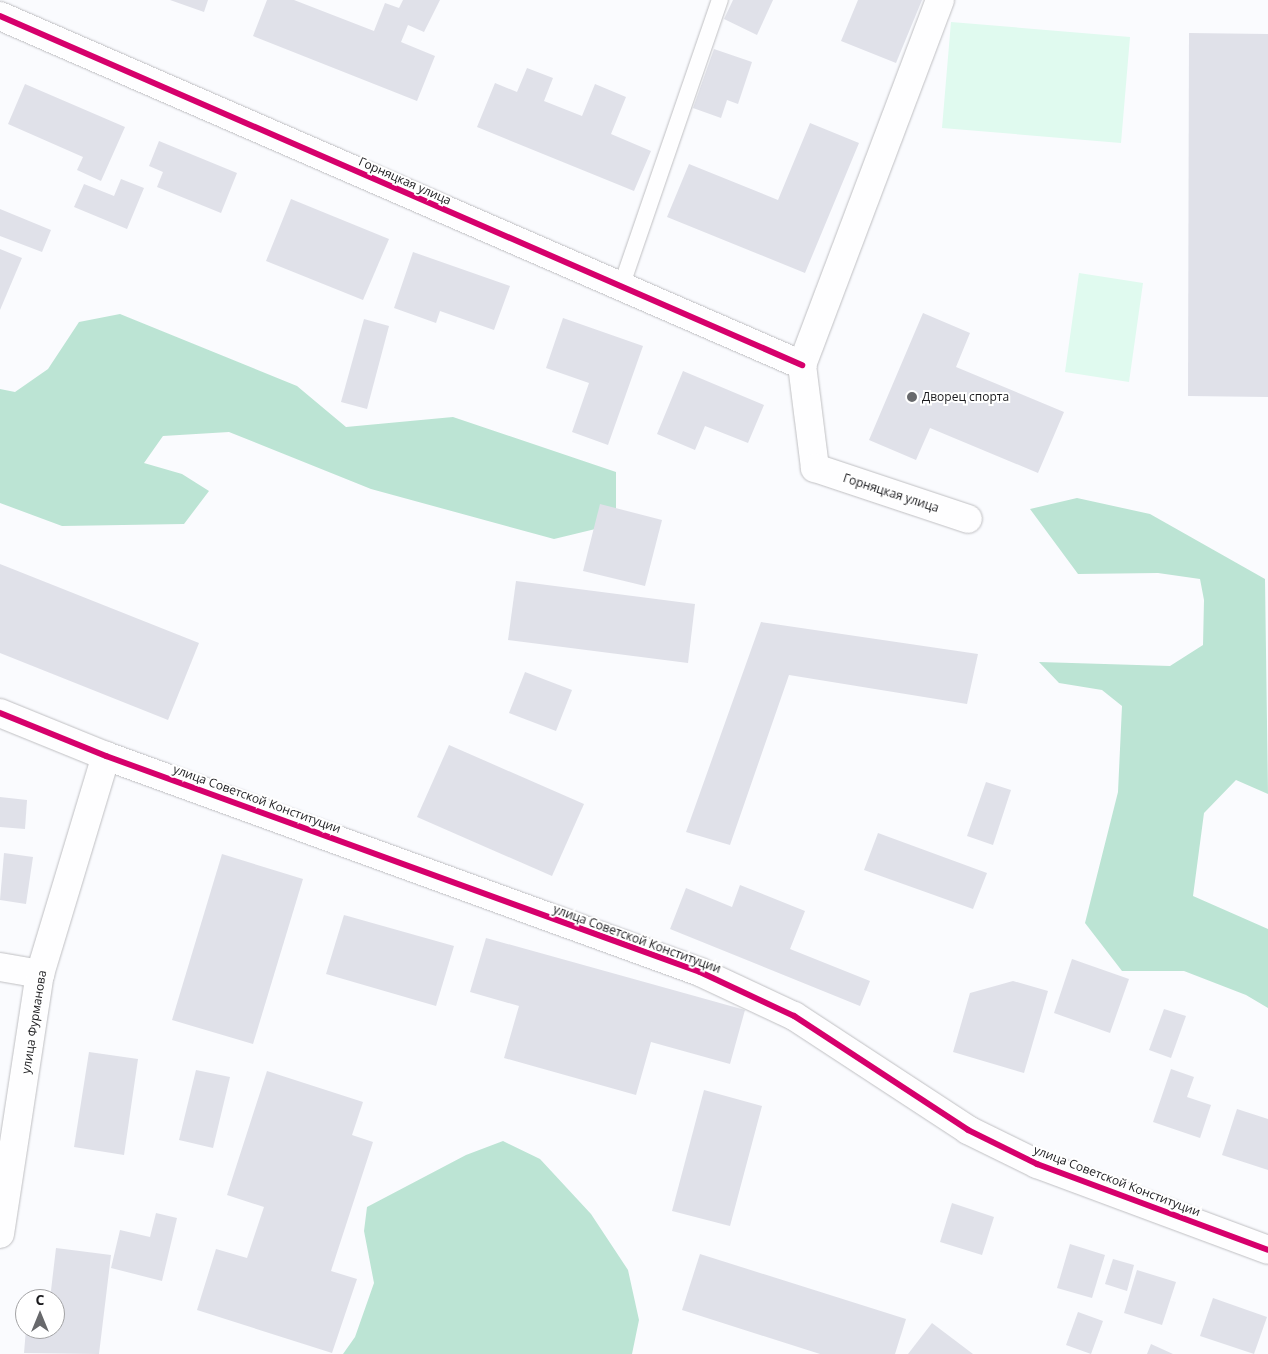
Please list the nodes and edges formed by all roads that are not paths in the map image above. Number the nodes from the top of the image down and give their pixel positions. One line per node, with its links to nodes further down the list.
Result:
1 (720, 0): 4 (lane)
2 (940, 0): 5 (street)
3 (0, 16): 4 (street, Горняцкая улица)
4 (621, 287): 5 (street, Горняцкая улица)
5 (802, 365): 6 (street, Горняцкая улица)
6 (968, 518)
7 (0, 713): 8 (street, улица Советской Конституции)
8 (106, 756): 10 (street, улица Фурманова); 12 (street, улица Советской Конституции)
9 (0, 967): 10 (street)
10 (40, 974): 11 (street, улица Фурманова)
11 (0, 1234)
12 (1268, 1250)

